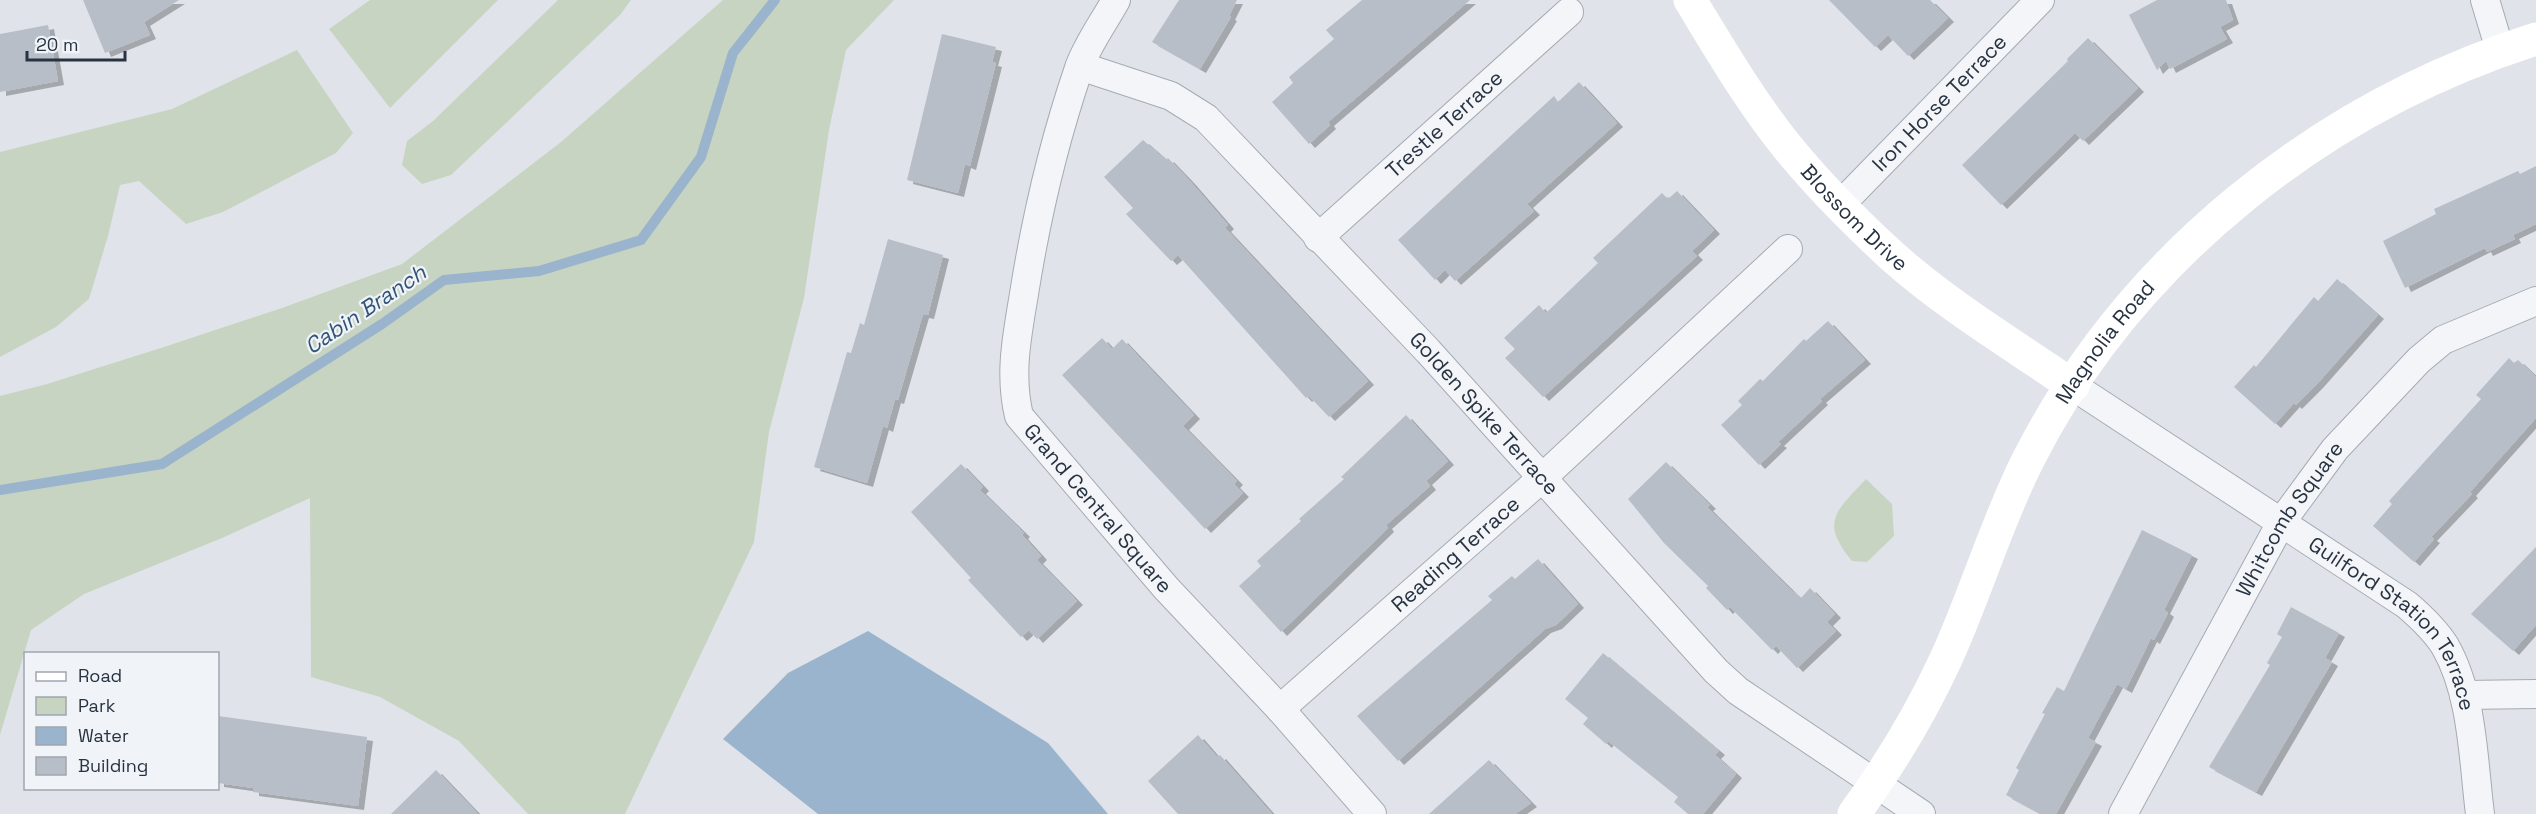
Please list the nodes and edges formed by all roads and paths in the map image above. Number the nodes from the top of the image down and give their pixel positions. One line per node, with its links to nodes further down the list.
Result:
1 (1116, 0): 8 (street, Grand Central Square)
2 (1690, 0): 9 (street, Blossom Drive)
3 (2485, 0): 7 (street)
4 (2036, 1): 9 (street, Iron Horse Terrace)
5 (1569, 12): 10 (street, Trestle Terrace)
6 (2536, 39): 7 (street, Magnolia Road)
7 (2500, 50): 13 (street, Magnolia Road)
8 (1080, 66): 10 (street, Golden Spike Terrace); 18 (street, Grand Central Square)
9 (1839, 206): 13 (street, Blossom Drive)
10 (1318, 238): 14 (street, Golden Spike Terrace)
11 (1788, 249): 14 (street, Reading Terrace)
12 (2536, 301): 15 (street, Whitcomb Square)
13 (2073, 386): 15 (street, Guilford Station Terrace); 19 (street, Magnolia Road)
14 (1542, 478): 18 (street, Reading Terrace); 19 (street, Golden Spike Terrace)
15 (2282, 521): 17 (street, Guilford Station Terrace); 23 (street, Whitcomb Square)
16 (2536, 694): 17 (street)
17 (2464, 695): 24 (street, Guilford Station Terrace)
18 (1280, 709): 20 (street, Grand Central Square)
19 (1875, 785): 21 (street, Magnolia Road); 22 (street, Golden Spike Terrace)
20 (1372, 814)
21 (1854, 814)
22 (1921, 814)
23 (2123, 814)
24 (2480, 814)

